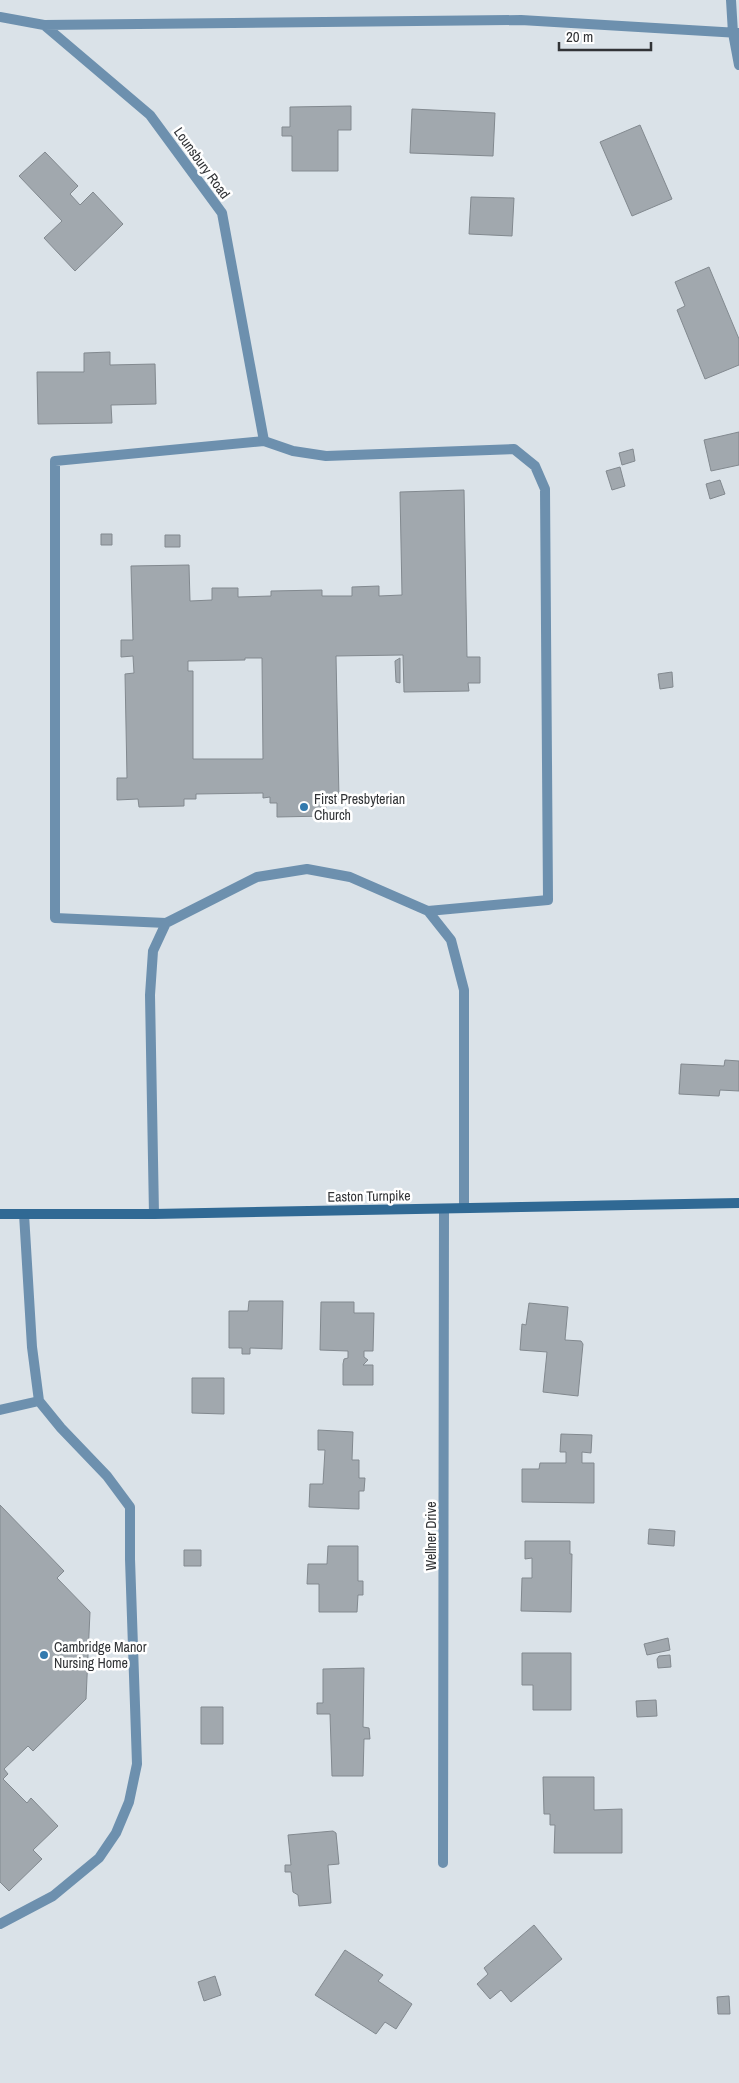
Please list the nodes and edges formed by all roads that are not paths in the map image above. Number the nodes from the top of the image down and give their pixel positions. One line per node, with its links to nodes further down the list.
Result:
1 (732, 0): 4 (street)
2 (0, 17): 3 (street)
3 (44, 25): 4 (street); 6 (street, Lounsbury Road)
4 (736, 33): 5 (street)
5 (739, 65)
6 (264, 441): 7 (street); 8 (street)
7 (428, 911): 8 (street); 10 (street)
8 (166, 923): 14 (street)
9 (739, 1203): 10 (main road, Easton Turnpike)
10 (464, 1208): 11 (main road, Easton Turnpike)
11 (444, 1209): 14 (main road, Easton Turnpike); 17 (street, Wellner Drive)
12 (0, 1214): 13 (main road, Easton Turnpike)
13 (24, 1214): 14 (main road, Easton Turnpike); 15 (street)
14 (154, 1214)
15 (39, 1401): 16 (street); 18 (street)
16 (0, 1410)
17 (443, 1863)
18 (0, 1924)

